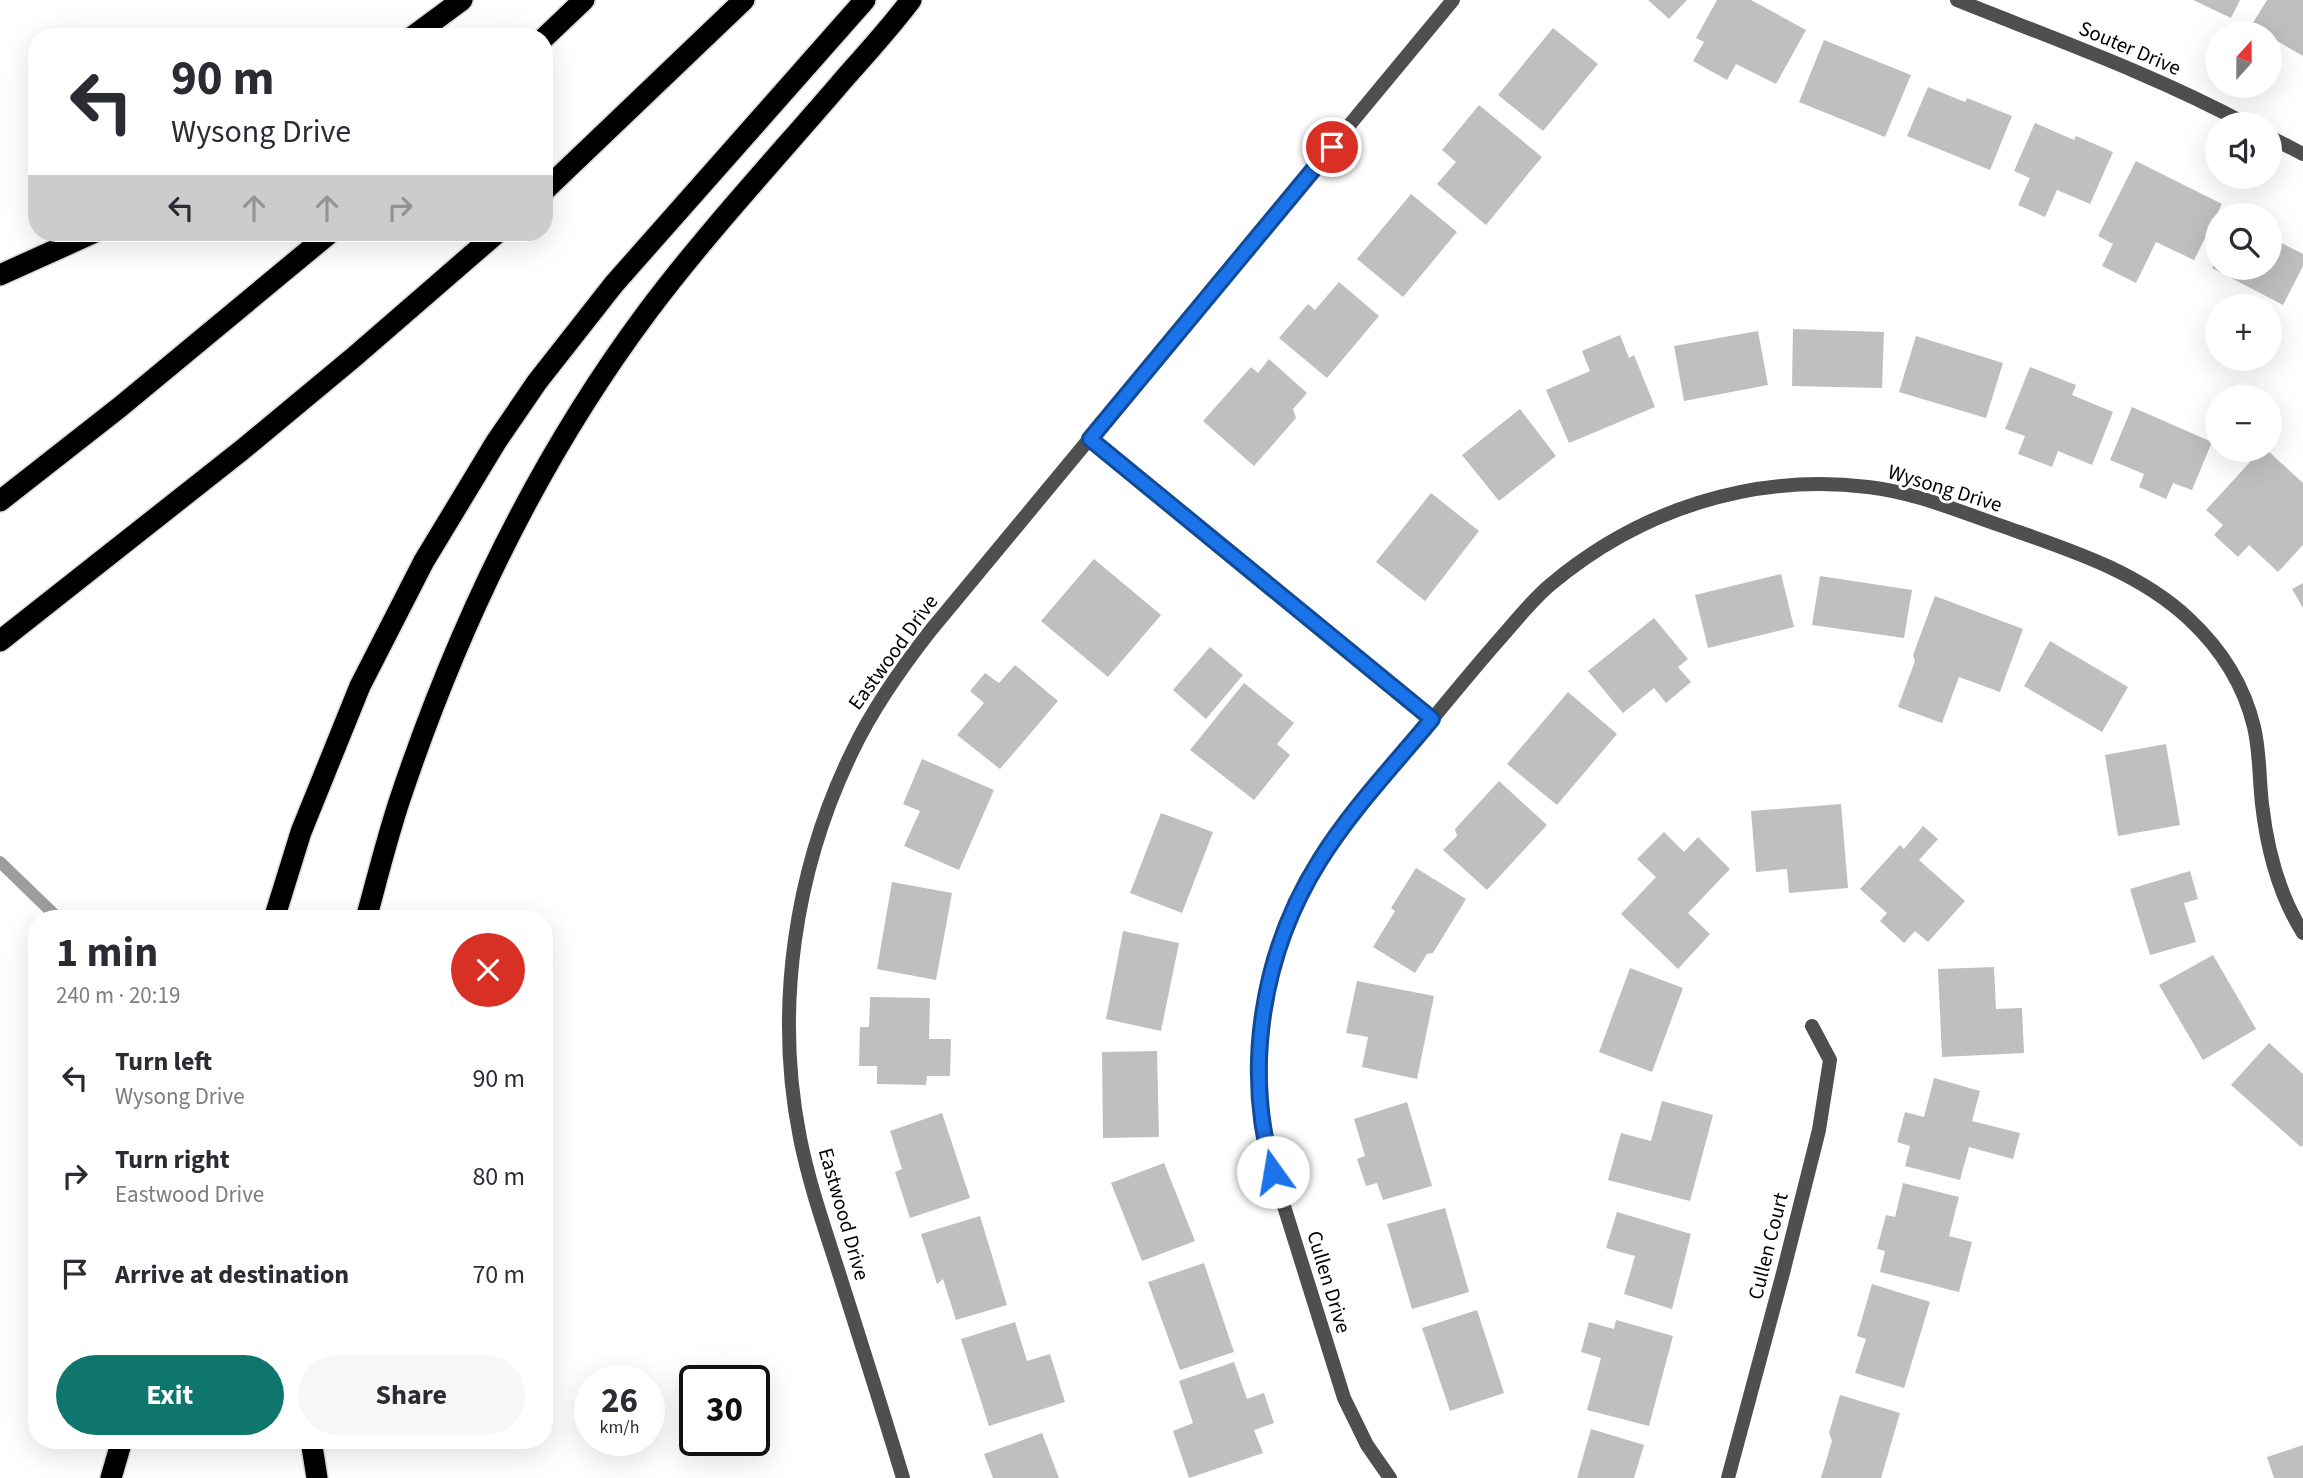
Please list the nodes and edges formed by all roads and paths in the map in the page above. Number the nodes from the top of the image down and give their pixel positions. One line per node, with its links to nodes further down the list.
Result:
1 (462, 0): 8 (highway)
2 (584, 0): 9 (highway)
3 (744, 0): 13 (highway)
4 (865, 0): 22 (highway)
5 (911, 0): 23 (highway)
6 (1453, 0): 18 (street, Eastwood Drive)
7 (1957, 0): 10 (street, Souter Drive)
8 (424, 28)
9 (553, 29)
10 (2222, 112)
11 (2282, 143): 12 (street)
12 (2303, 154)
13 (553, 182)
14 (73, 242): 17 (highway)
15 (319, 242): 19 (highway)
16 (487, 242): 20 (highway)
17 (0, 275)
18 (1090, 439): 21 (street); 30 (street, Eastwood Drive)
19 (0, 501)
20 (0, 641)
21 (1432, 719): 24 (street, Wysong Drive); 31 (street, Cullen Drive)
22 (277, 910)
23 (369, 910)
24 (2303, 933)
25 (1812, 1026): 32 (street, Cullen Court)
26 (119, 1449): 28 (highway)
27 (312, 1449): 29 (highway)
28 (111, 1478)
29 (317, 1478)
30 (903, 1478)
31 (1390, 1478)
32 (1728, 1478)

